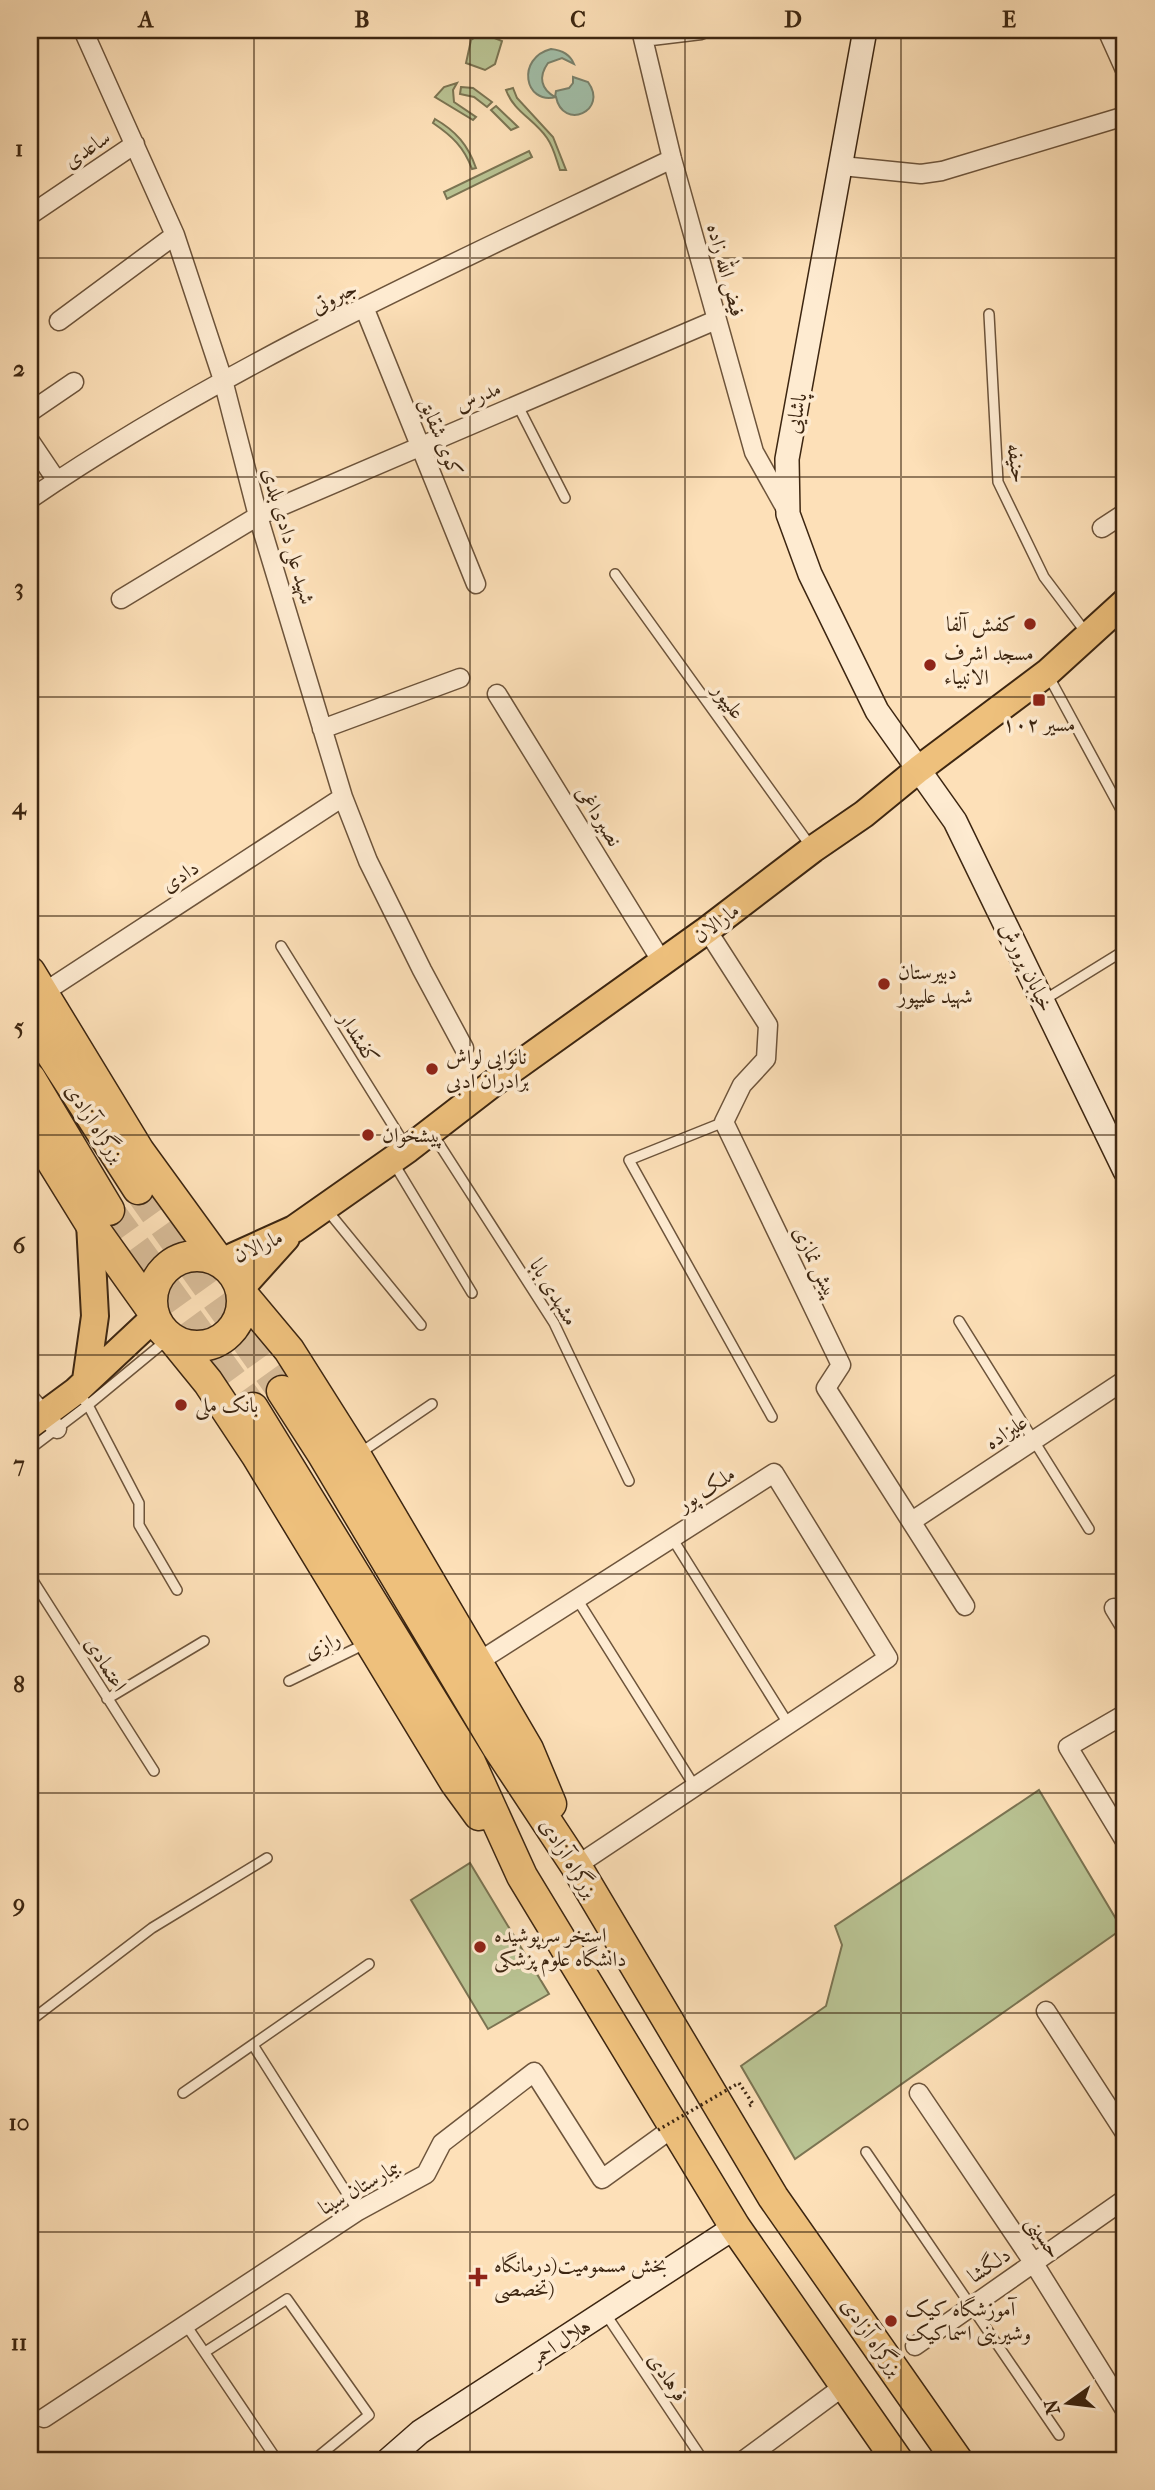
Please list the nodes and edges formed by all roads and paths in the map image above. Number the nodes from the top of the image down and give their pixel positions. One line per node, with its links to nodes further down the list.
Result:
1 (83, 30): 8 (street, شهید علی دادی بلدی)
2 (701, 30): 5 (street)
3 (865, 30): 10 (main road, پاشایی)
4 (1107, 30): 6 (street)
5 (642, 33): 9 (street, فیض الله زاده)
6 (1125, 71)
7 (1125, 116): 10 (street)
8 (135, 144): 11 (street, ساعدی); 12 (street, شهید علی دادی بلدی)
9 (672, 159): 13 (street, جبروتی); 15 (street, فیض الله زاده)
10 (842, 166): 27 (main road, پاشایی)
11 (30, 215)
12 (175, 235): 16 (street); 17 (street, شهید علی دادی بلدی)
13 (364, 307): 17 (street, جبروتی); 22 (street, کوی شقایق)
14 (989, 314): 34 (lane, حنیفه)
15 (716, 320): 19 (street, مدرس); 27 (street, فیض الله زاده)
16 (59, 321)
17 (223, 380): 23 (street, جبروتی); 28 (street, شهید علی دادی بلدی)
18 (74, 382): 20 (street)
19 (517, 404): 22 (street, مدرس); 24 (lane)
20 (30, 412)
21 (30, 441): 23 (street)
22 (420, 445): 28 (street, مدرس); 31 (street, کوی شقایق)
23 (57, 481): 25 (street, جبروتی)
24 (565, 498)
25 (30, 499)
26 (1125, 513): 29 (street)
27 (788, 514): 39 (main road, پاشایی)
28 (258, 516): 32 (street, مدرس); 38 (street, شهید علی دادی بلدی)
29 (1102, 528)
30 (615, 574): 42 (lane, علیپور)
31 (477, 584)
32 (121, 599)
33 (1125, 602): 34 (main road, مارالان)
34 (1088, 636): 35 (main road, مارالان)
35 (1047, 673): 39 (main road, مارالان); 41 (lane)
36 (460, 678): 38 (street)
37 (497, 694): 46 (street, نصیرداغی)
38 (321, 729): 40 (street, شهید علی دادی بلدی)
39 (919, 769): 42 (main road, مارالان); 48 (main road, خیابان پرورش)
40 (343, 797): 47 (street, دادی); 50 (street, شهید علی دادی بلدی)
41 (1125, 817)
42 (813, 849): 43 (main road, مارالان)
43 (707, 930): 46 (main road, مارالان); 52 (street)
44 (281, 946): 56 (lane, کفشدار)
45 (1125, 950): 48 (lane)
46 (662, 962): 54 (main road, مارالان)
47 (36, 983): 60 (highway)
48 (1044, 1000): 55 (main road, خیابان پرورش)
49 (30, 1021): 58 (highway, بزرگراه آزادی)
50 (464, 1048)
51 (30, 1079): 61 (highway, بزرگراه آزادی)
52 (724, 1122): 77 (lane); 83 (street, پیش نمازی)
53 (30, 1126): 61 (highway)
54 (431, 1132): 56 (main road, مارالان); 82 (lane, مشهدی بابا)
55 (1119, 1144): 57 (main road, خیابان پرورش)
56 (400, 1155): 59 (main road, مارالان); 66 (lane, کفشدار)
57 (1125, 1171)
58 (138, 1189)
59 (326, 1209): 62 (main road, مارالان); 68 (lane)
60 (185, 1213): 63 (highway); 64 (highway)
61 (99, 1217): 63 (highway); 74 (main road)
62 (294, 1229): 64 (main road, مارالان); 65 (main road, مارالان)
63 (118, 1260): 69 (highway)
64 (220, 1261): 65 (highway); 69 (highway)
65 (242, 1292): 69 (highway); 70 (highway)
66 (472, 1293)
67 (959, 1321): 79 (lane)
68 (421, 1325)
69 (162, 1326): 72 (highway); 74 (main road)
70 (272, 1331): 72 (highway); 81 (highway)
71 (1125, 1380): 79 (street, علیزاده)
72 (208, 1382): 92 (highway)
73 (282, 1391): 103 (highway, بزرگراه آزادی)
74 (83, 1392): 78 (main road); 87 (lane)
75 (432, 1404): 81 (lane)
76 (253, 1408): 104 (highway)
77 (772, 1416)
78 (40, 1417): 80 (lane)
79 (1035, 1440): 83 (street, علیزاده); 84 (lane)
80 (30, 1449)
81 (356, 1456): 94 (highway)
82 (629, 1481)
83 (912, 1521): 89 (street, پیش نمازی)
84 (1089, 1529)
85 (672, 1538): 88 (street, ملک پور); 98 (lane); 98 (street, ملک پور)
86 (30, 1576): 96 (lane, اعتمادی)
87 (177, 1590)
88 (577, 1599): 94 (street, ملک پور); 100 (lane)
89 (965, 1606)
90 (1114, 1608): 91 (street)
91 (1125, 1626)
92 (371, 1640): 95 (lane, رازی); 104 (highway)
93 (204, 1641): 96 (lane)
94 (478, 1662): 103 (highway)
95 (289, 1681)
96 (107, 1699): 99 (lane, اعتمادی)
97 (1125, 1714): 101 (street)
98 (789, 1725): 100 (street)
99 (154, 1771)
100 (695, 1787): 103 (street)
101 (1125, 1841)
102 (267, 1858): 107 (lane)
103 (576, 1866): 134 (highway, بزرگراه آزادی)
104 (523, 1875): 112 (highway)
105 (369, 1964): 108 (lane)
106 (1046, 2011): 113 (street)
107 (30, 2021)
108 (253, 2045): 109 (lane); 116 (lane)
109 (183, 2092)
110 (919, 2093): 118 (street, حسینی)
111 (753, 2104): 112 (path, bridge)
112 (666, 2129): 116 (street, بیمارستان سینا); 117 (highway)
113 (1125, 2133)
114 (866, 2152): 119 (lane)
115 (1125, 2199): 118 (street, دلگشا)
116 (358, 2211): 121 (street, بیمارستان سینا)
117 (734, 2227): 120 (main road, هلال احمر); 124 (highway)
118 (1033, 2262): 119 (street, دلگشا); 125 (street, حسینی)
119 (971, 2305): 122 (street, دلگشا); 127 (lane)
120 (605, 2313): 130 (main road, هلال احمر); 131 (lane, فرهادی)
121 (186, 2325): 123 (lane); 126 (street, بیمارستان سینا)
122 (915, 2346)
123 (205, 2352): 128 (lane); 129 (lane)
124 (844, 2386): 132 (street); 133 (highway)
125 (1125, 2410)
126 (44, 2418)
127 (1059, 2435)
128 (277, 2460)
129 (314, 2460)
130 (388, 2460)
131 (703, 2460)
132 (744, 2460)
133 (897, 2460)
134 (957, 2460)

